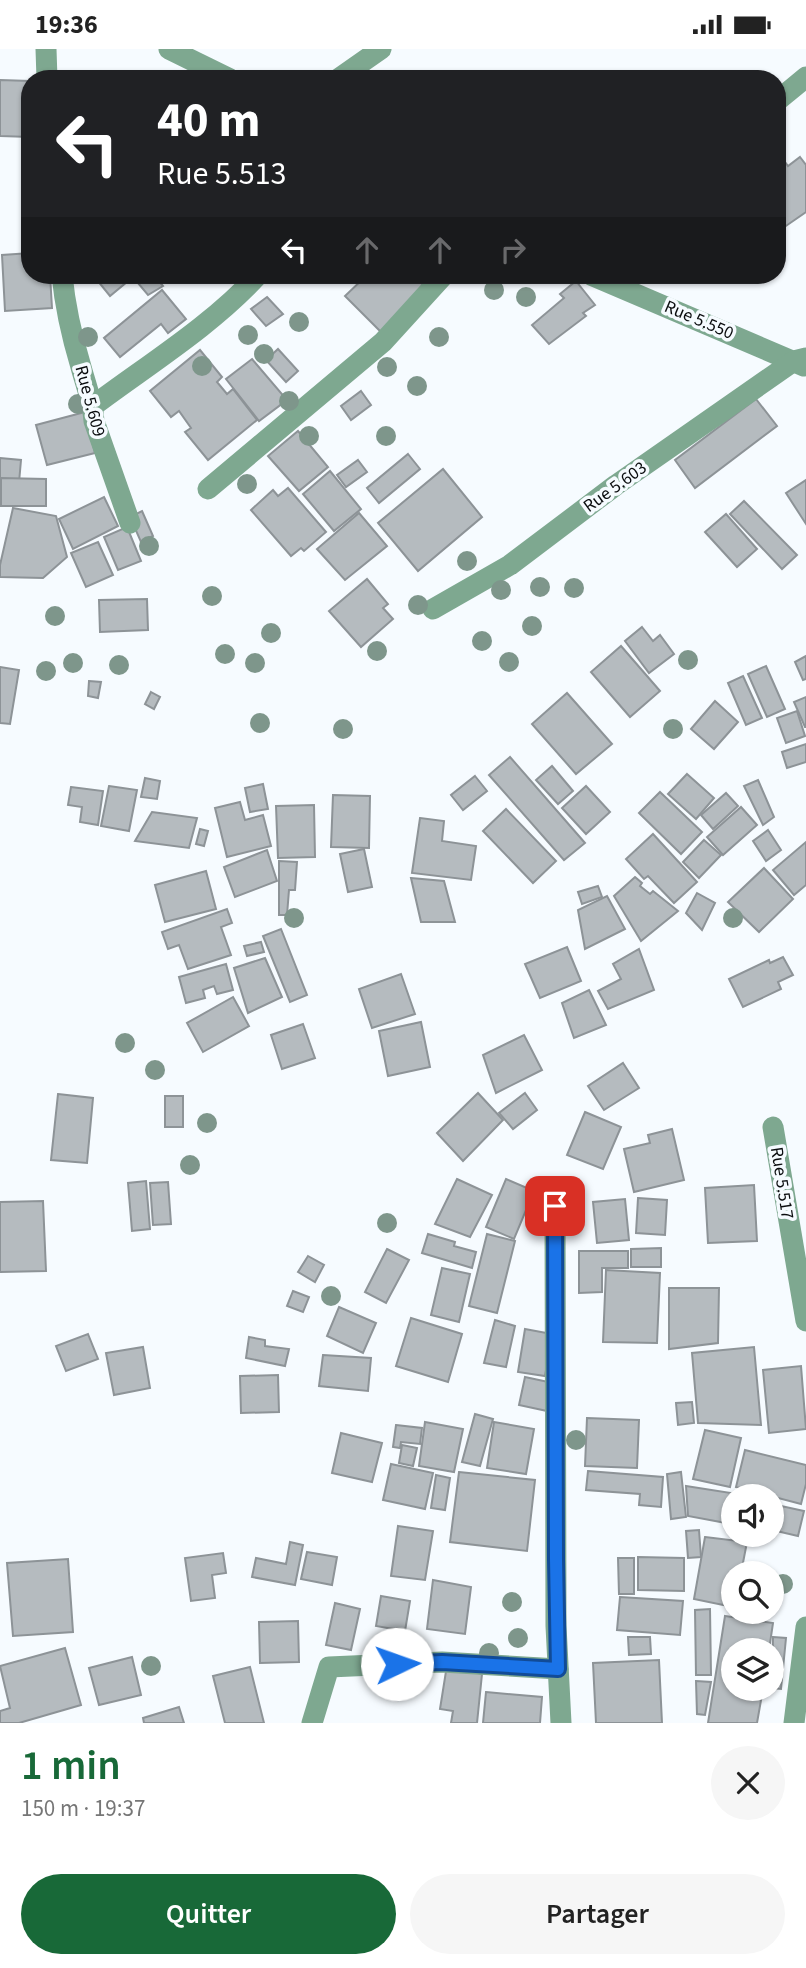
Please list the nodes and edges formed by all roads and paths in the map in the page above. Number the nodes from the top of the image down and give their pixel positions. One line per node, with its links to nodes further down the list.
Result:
1 (46, 49): 4 (street)
2 (169, 49): 5 (street)
3 (381, 49): 6 (street)
4 (47, 70)
5 (212, 70)
6 (351, 70)
7 (806, 77): 8 (street)
8 (786, 94)
9 (63, 284): 14 (street, Rue 5.609)
10 (250, 284): 14 (street)
11 (435, 284): 15 (street)
12 (612, 284): 13 (street, Rue 5.550)
13 (802, 362): 17 (street, Rue 5.603)
14 (93, 405): 16 (street, Rue 5.609)
15 (208, 489)
16 (130, 523)
17 (433, 609)
18 (773, 1127): 20 (street, Rue 5.517)
19 (555, 1206): 22 (street)
20 (806, 1321)
21 (806, 1627): 25 (street)
22 (558, 1669): 23 (street); 24 (street)
23 (312, 1723)
24 (561, 1723)
25 (794, 1723)

